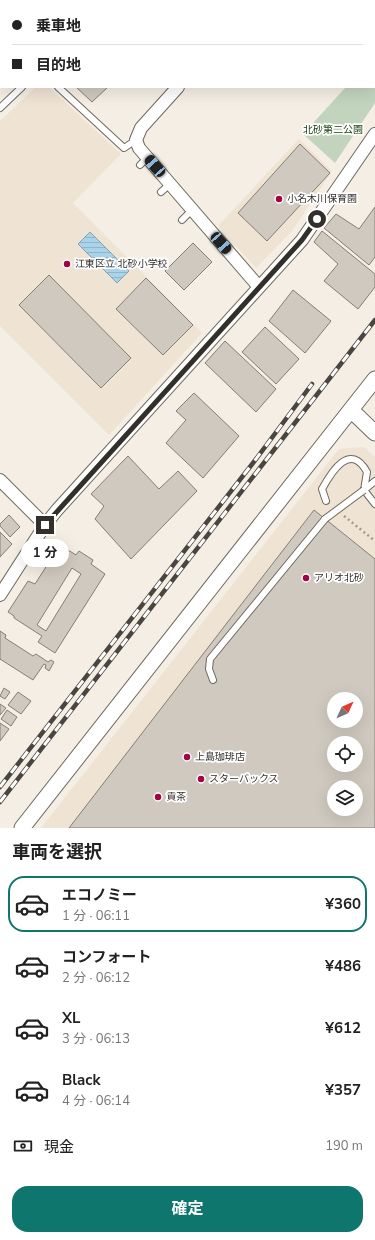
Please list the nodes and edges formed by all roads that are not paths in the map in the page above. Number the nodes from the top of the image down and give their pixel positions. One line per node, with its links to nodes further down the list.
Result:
1 (21, 88): 4 (lane)
2 (59, 88): 6 (lane)
3 (177, 88): 6 (street)
4 (0, 108)
5 (375, 134): 11 (street)
6 (136, 140): 7 (street)
7 (170, 184): 8 (lane); 9 (street)
8 (161, 192)
9 (192, 210): 10 (lane); 11 (street)
10 (182, 220)
11 (259, 287): 20 (street)
12 (375, 380): 13 (street)
13 (351, 410): 14 (street); 23 (street)
14 (375, 433)
15 (0, 480): 20 (street)
16 (375, 481): 17 (lane)
17 (364, 490): 18 (lane); 19 (lane); 22 (lane, bridge)
18 (326, 501)
19 (375, 504)
20 (45, 525): 21 (street)
21 (0, 595)
22 (213, 680)
23 (22, 828)

